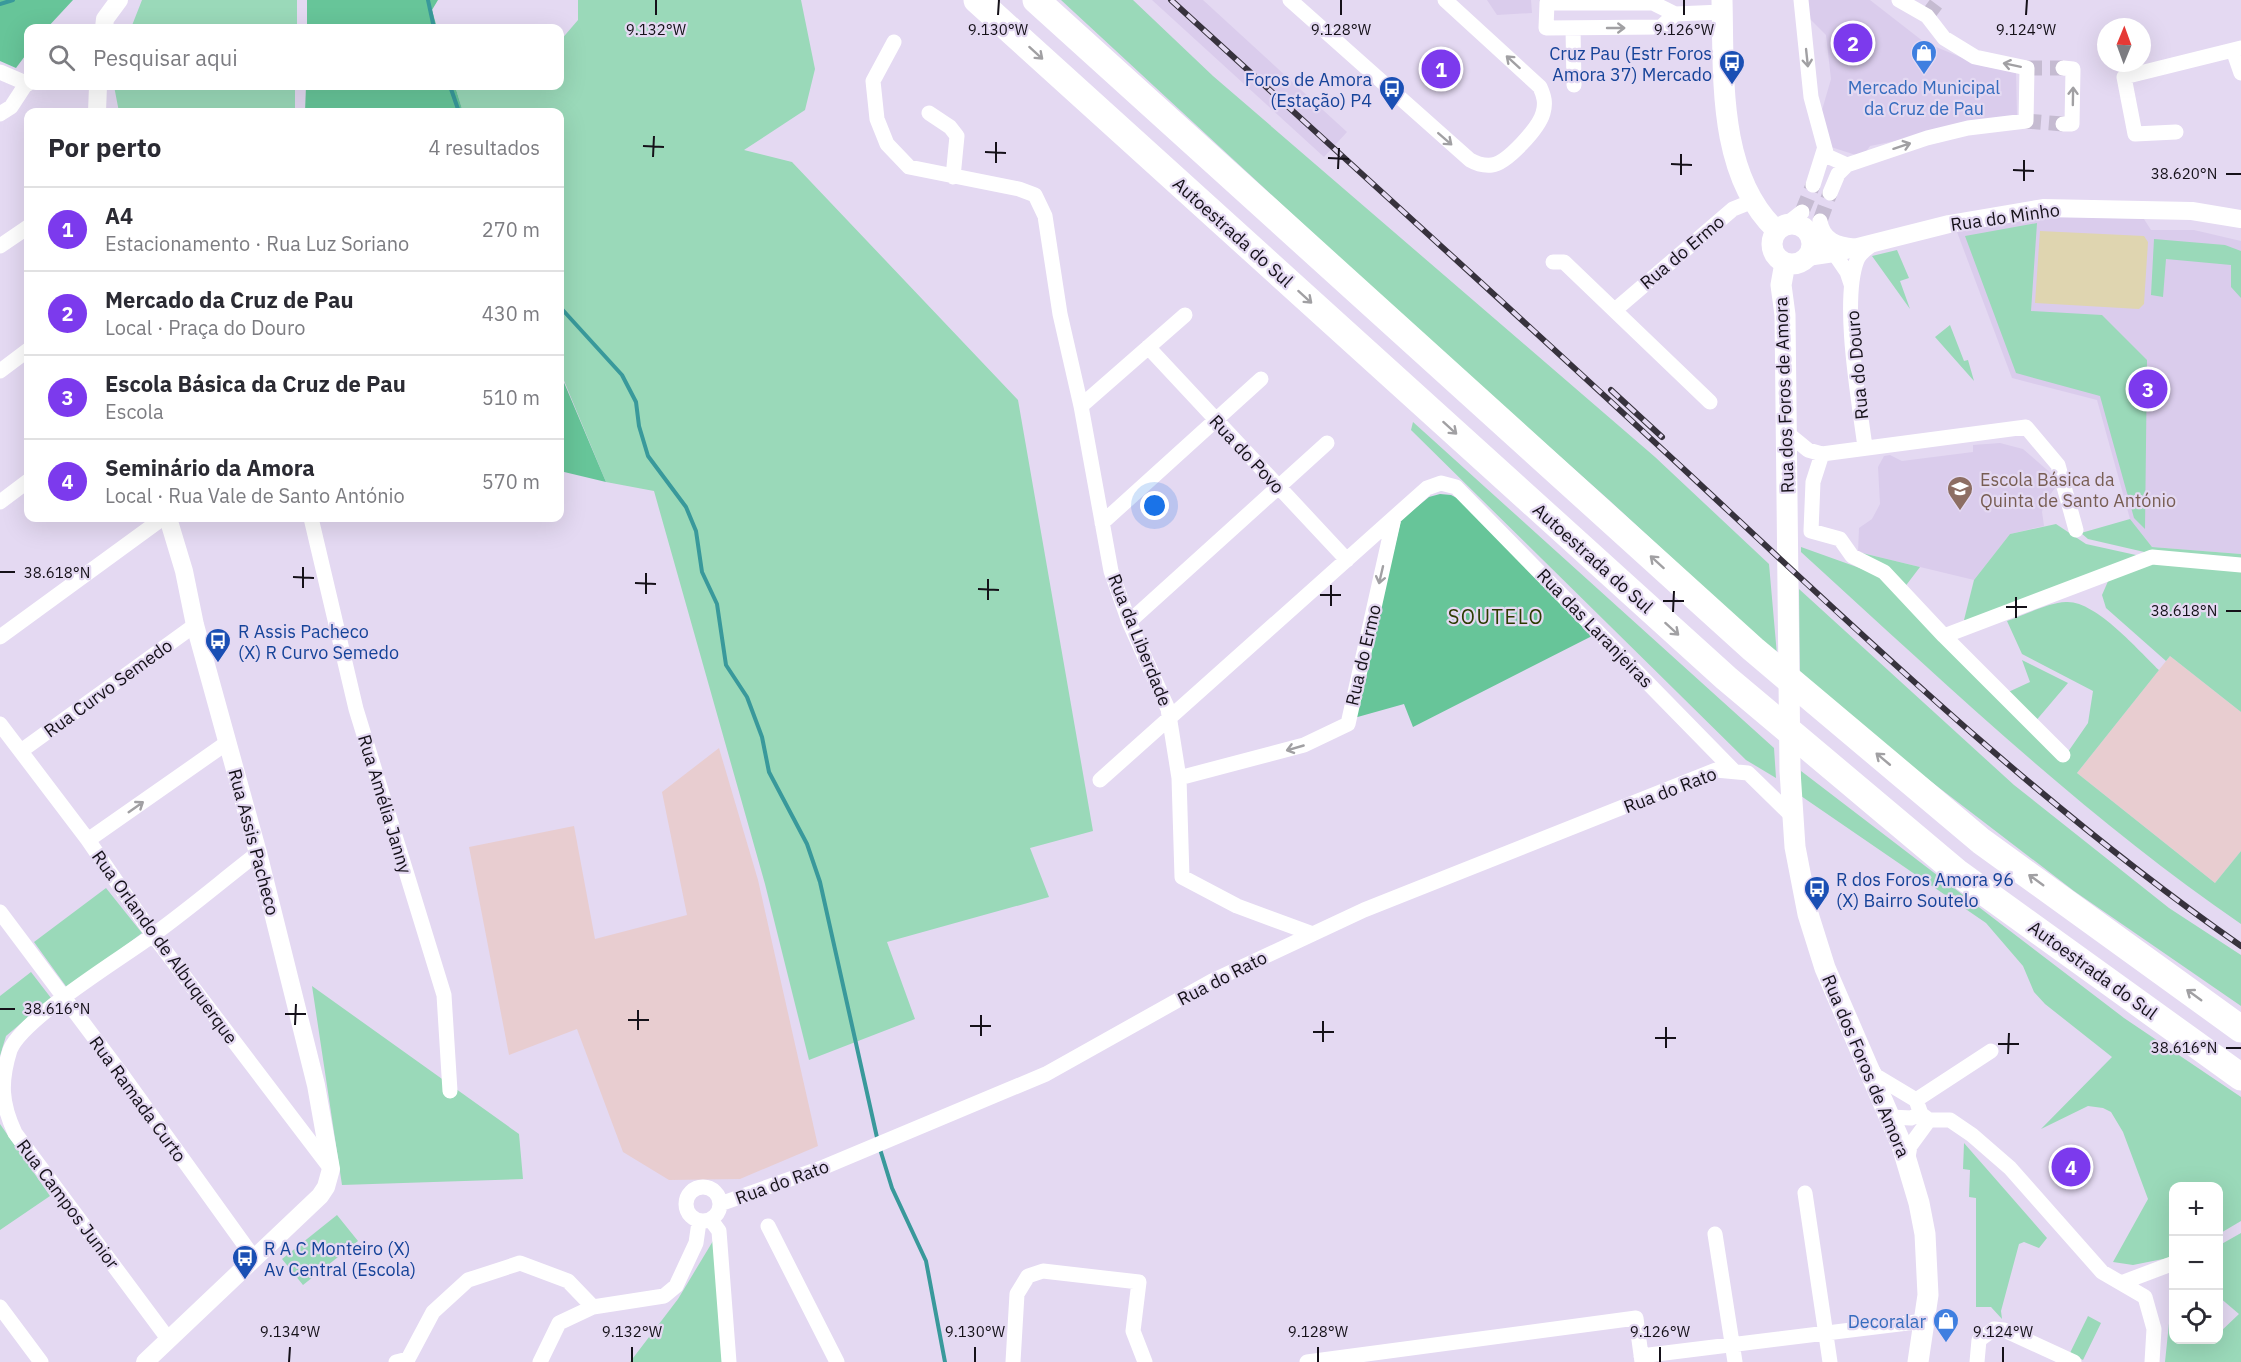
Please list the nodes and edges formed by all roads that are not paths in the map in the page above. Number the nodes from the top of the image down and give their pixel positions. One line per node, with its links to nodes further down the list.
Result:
1 (119, 0): 11 (street)
2 (977, 0): 89 (highway, Autoestrada do Sul, one-way to 89)
3 (1036, 0): 86 (highway, one-way to 3)
4 (1290, 0): 5 (street, one-way to 5)
5 (1445, 0)
6 (1801, 0): 27 (street, one-way to 27)
7 (1899, 0): 28 (street, one-way to 7)
8 (1547, 1): 10 (street); 12 (street)
9 (1722, 6): 10 (street); 32 (main road)
10 (1675, 14): 12 (street, one-way to 10)
11 (104, 24)
12 (1573, 28): 19 (street)
13 (894, 42): 29 (street)
14 (2237, 49): 17 (street); 26 (street)
15 (2063, 68): 25 (street, one-way to 15)
16 (0, 72): 18 (street)
17 (2241, 73)
18 (24, 83)
19 (1574, 86)
20 (24, 88): 24 (street)
21 (98, 90): 22 (street)
22 (98, 108)
23 (929, 113): 29 (street)
24 (0, 114)
25 (2062, 124)
26 (2176, 132)
27 (1824, 150): 28 (street); 30 (street)
28 (1847, 165): 31 (street)
29 (953, 177): 50 (street, Rua da Liberdade)
30 (1813, 185)
31 (1830, 193)
32 (1753, 201): 34 (main road); 43 (street, Rua do Ermo)
33 (2240, 215): 37 (street, Rua do Minho)
34 (1789, 222): 36 (main road); 41 (main road)
35 (24, 229): 38 (street)
36 (1813, 239): 39 (street, Rua do Minho); 39 (street); 41 (main road)
37 (1865, 245): 39 (street, Rua do Minho); 42 (street)
38 (0, 246)
39 (1835, 249): 42 (street)
40 (1553, 262): 43 (street)
41 (1785, 263): 52 (main road, Rua dos Foros de Amora)
42 (1851, 284): 54 (street, Rua do Douro)
43 (1615, 310): 49 (street)
44 (1185, 315): 45 (street)
45 (1148, 347): 50 (street); 51 (street, Rua do Povo)
46 (24, 353): 47 (street)
47 (0, 371)
48 (1261, 379): 51 (street)
49 (1710, 402)
50 (1081, 405): 63 (street, Rua da Liberdade)
51 (1216, 420): 57 (street, Rua do Povo); 63 (street)
52 (1786, 432): 55 (street); 79 (main road, Rua dos Foros de Amora)
53 (1327, 443): 57 (street)
54 (1865, 447): 55 (street); 64 (street)
55 (1822, 454): 69 (street)
56 (24, 484): 58 (street)
57 (1278, 487): 65 (street, Rua do Povo); 67 (street)
58 (0, 502)
59 (1394, 518): 65 (street); 76 (street, Rua das Laranjeiras); 77 (street, Rua do Ermo, one-way to 77)
60 (158, 522): 70 (street)
61 (169, 522): 68 (street, Rua Assis Pacheco)
62 (312, 522): 90 (street, Rua Amélia Janny)
63 (1102, 523): 67 (street, Rua da Liberdade)
64 (2076, 530)
65 (1347, 560): 71 (street)
66 (2241, 565): 69 (street)
67 (1129, 622): 71 (street, Rua da Liberdade)
68 (195, 625): 73 (street, Rua Assis Pacheco); 74 (street, Rua Curvo Semedo)
69 (1944, 636): 75 (street)
70 (0, 637)
71 (1170, 718): 77 (street, Rua da Liberdade); 78 (street)
72 (0, 724): 74 (street, Rua Orlando de Albuquerque)
73 (228, 742): 80 (street, one-way to 73); 81 (street, Rua Assis Pacheco)
74 (21, 751): 80 (street, Rua Orlando de Albuquerque)
75 (2063, 755)
76 (1733, 770): 79 (street, Rua das Laranjeiras); 83 (street, Rua do Rato)
77 (1179, 778): 83 (street, Rua da Liberdade)
78 (1100, 780)
79 (1792, 817): 88 (main road, Rua dos Foros de Amora)
80 (88, 840): 84 (street, Rua Orlando de Albuquerque)
81 (258, 853): 84 (street, Rua Campos Junior); 94 (street, Rua Assis Pacheco)
82 (0, 912): 85 (street, Rua Ramada Curto)
83 (1313, 934): 96 (street, Rua do Rato)
84 (153, 935): 85 (street, Rua Campos Junior); 94 (street, Rua Orlando de Albuquerque)
85 (64, 998): 100 (street, Rua Ramada Curto); 107 (street, Rua Campos Junior)
86 (2241, 1029)
87 (1991, 1051): 91 (street)
88 (1862, 1056): 91 (street); 92 (main road, Rua dos Foros de Amora)
89 (2241, 1077)
90 (450, 1091)
91 (1922, 1111): 92 (street); 93 (street); 102 (street)
92 (1890, 1116): 93 (main road, Rua dos Foros de Amora)
93 (1907, 1163): 105 (main road, Rua dos Foros de Amora)
94 (330, 1169): 100 (street)
95 (1805, 1194): 106 (street)
96 (720, 1204): 97 (street); 97 (street)
97 (705, 1221): 104 (street); 114 (street)
98 (768, 1226): 115 (street)
99 (1715, 1234): 108 (street)
100 (254, 1258): 107 (street)
101 (2169, 1265): 102 (street)
102 (2121, 1283): 124 (street)
103 (0, 1307): 111 (street)
104 (593, 1307): 110 (street); 113 (street)
105 (1924, 1321): 106 (street); 121 (main road, Rua dos Foros de Amora)
106 (1828, 1333): 108 (street); 120 (street)
107 (169, 1340): 112 (street)
108 (1732, 1344): 109 (street); 119 (street)
109 (1642, 1359): 118 (street)
110 (404, 1361)
111 (41, 1362)
112 (145, 1362)
113 (540, 1362)
114 (729, 1362)
115 (837, 1362)
116 (1012, 1362): 117 (street)
117 (1145, 1362)
118 (1307, 1362)
119 (1735, 1362)
120 (1830, 1362)
121 (1918, 1362)
122 (1977, 1362): 123 (street)
123 (2074, 1362)
124 (2152, 1362)

